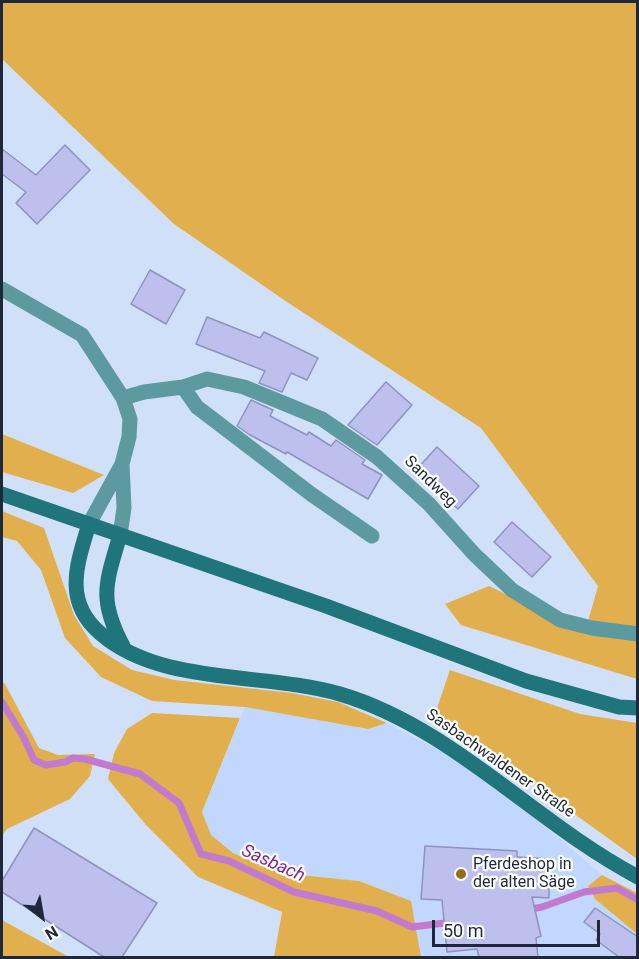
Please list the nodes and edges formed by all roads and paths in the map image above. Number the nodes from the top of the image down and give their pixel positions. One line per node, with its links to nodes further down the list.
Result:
1 (2, 290): 3 (street)
2 (183, 387): 3 (street, Sandweg); 8 (street); 9 (street, Sandweg)
3 (123, 398): 4 (street)
4 (122, 464): 6 (street); 7 (street)
5 (2, 494): 6 (main road)
6 (89, 524): 7 (main road); 10 (main road, Sasbachwaldener Straße)
7 (120, 535): 10 (main road); 11 (main road)
8 (372, 536)
9 (638, 634)
10 (125, 649): 12 (main road, Sasbachwaldener Straße)
11 (638, 708)
12 (638, 877)

